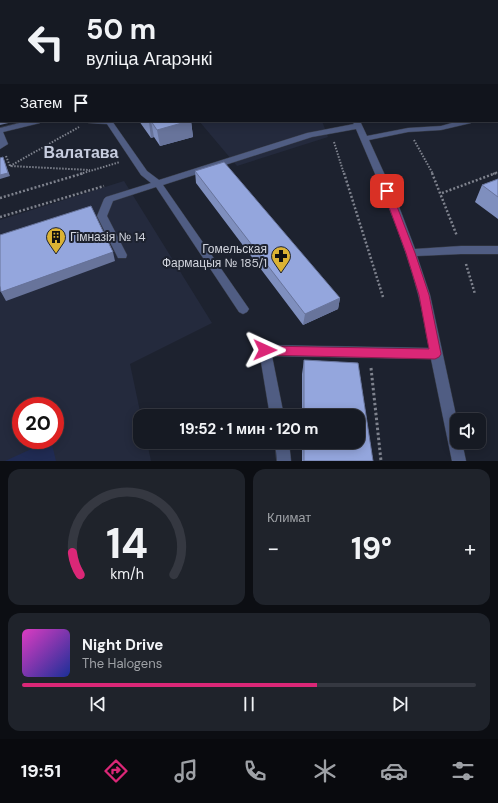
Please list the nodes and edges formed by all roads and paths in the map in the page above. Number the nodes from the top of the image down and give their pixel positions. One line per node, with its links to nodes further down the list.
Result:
1 (32, 122): 6 (street)
2 (464, 122): 5 (street)
3 (85, 123): 11 (street); 12 (path)
4 (357, 123): 7 (street); 8 (street)
5 (408, 130): 8 (street); 17 (path)
6 (0, 131): 9 (street)
7 (325, 132): 15 (street); 25 (path)
8 (364, 139): 22 (street)
9 (0, 147)
10 (0, 155): 12 (path)
11 (134, 159): 13 (path); 15 (street)
12 (10, 166): 13 (path)
13 (93, 170): 18 (path)
14 (498, 172): 17 (path)
15 (158, 184): 23 (street); 26 (street)
16 (106, 185): 19 (path)
17 (442, 193): 20 (path)
18 (0, 198)
19 (0, 217)
20 (461, 250): 21 (street); 22 (street); 24 (path)
21 (498, 250)
22 (411, 253): 28 (street)
23 (122, 255)
24 (476, 294)
25 (383, 297)
26 (243, 309)
27 (369, 353): 28 (street); 29 (street); 32 (path)
28 (435, 354): 33 (street)
29 (276, 409)
30 (283, 449): 31 (street)
31 (284, 461)
32 (381, 461)
33 (459, 461)

